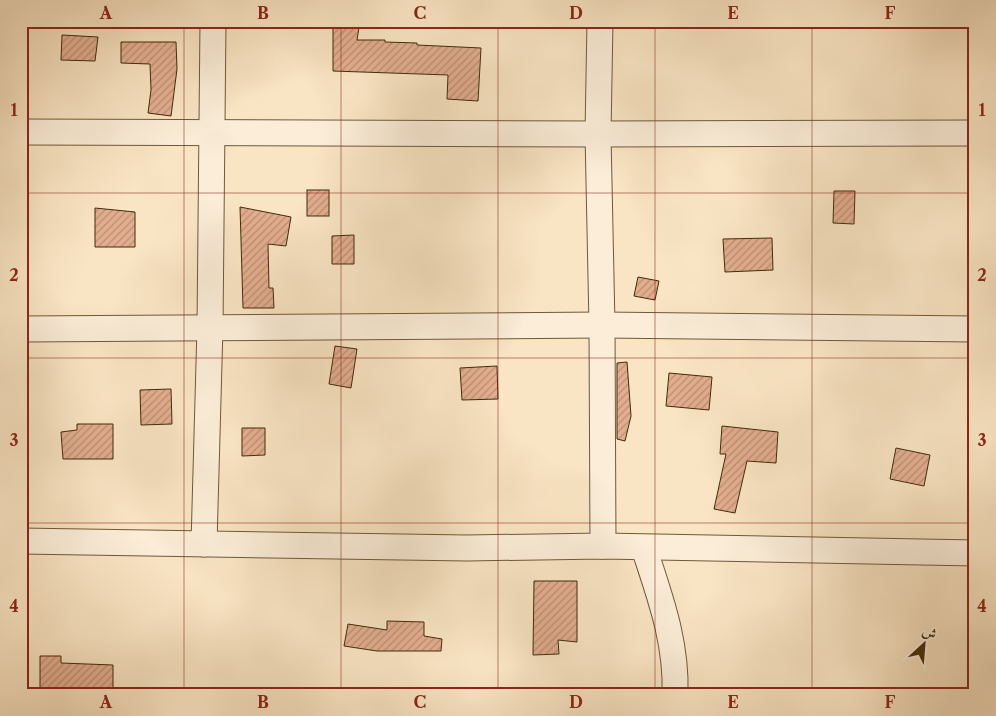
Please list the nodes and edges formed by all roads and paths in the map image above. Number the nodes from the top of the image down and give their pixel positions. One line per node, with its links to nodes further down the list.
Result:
1 (213, 21): 4 (street)
2 (600, 21): 6 (street)
3 (21, 132): 4 (street)
4 (212, 133): 6 (street); 8 (street)
5 (975, 133): 6 (street)
6 (598, 134): 7 (street)
7 (602, 325): 8 (street); 10 (street); 13 (street)
8 (210, 327): 9 (street); 12 (street)
9 (21, 329)
10 (975, 329)
11 (21, 541): 12 (street)
12 (204, 544): 13 (street)
13 (603, 546): 14 (street)
14 (644, 548): 15 (street); 16 (street)
15 (975, 553)
16 (675, 695)

